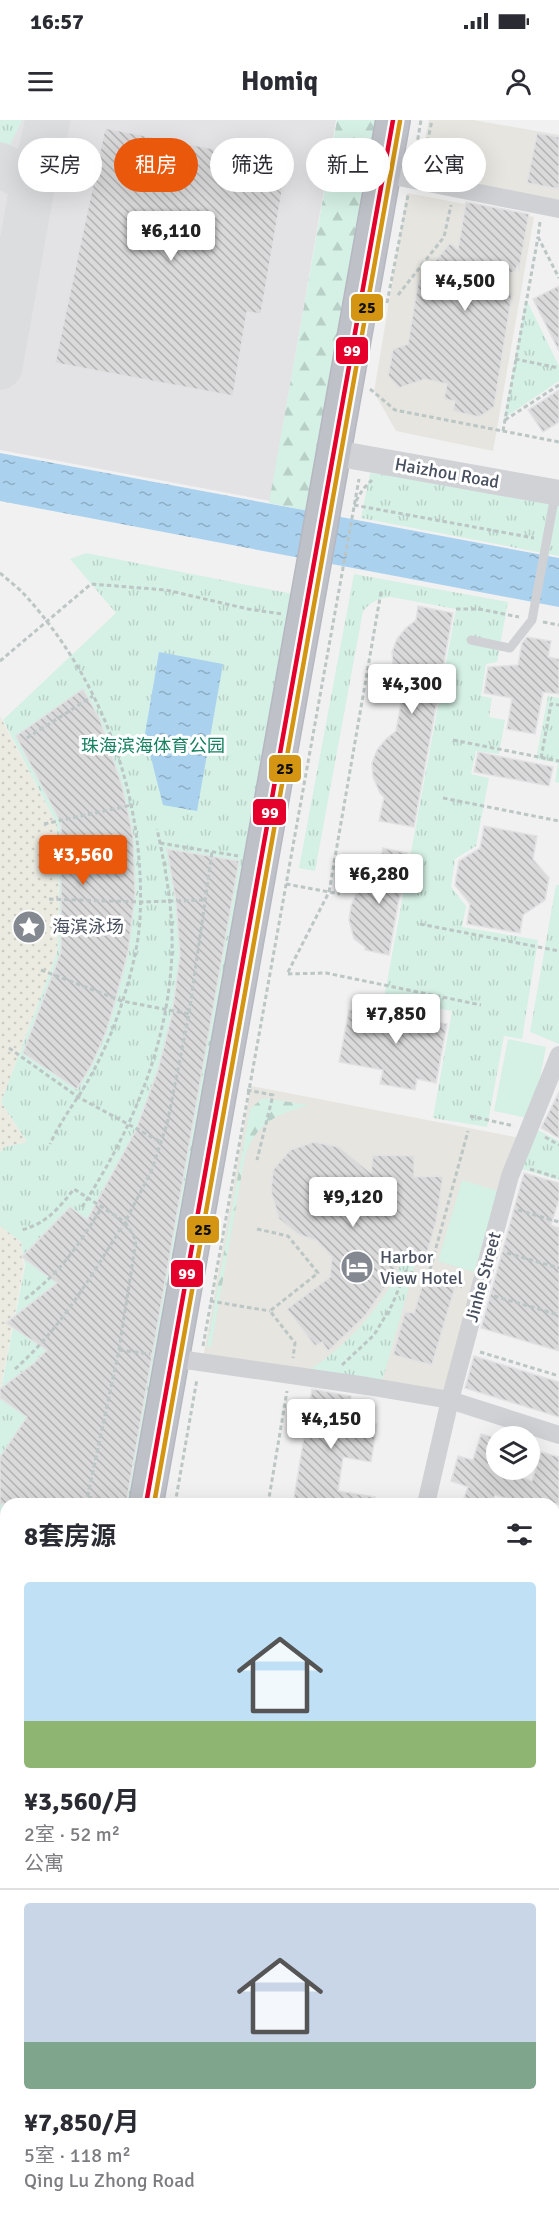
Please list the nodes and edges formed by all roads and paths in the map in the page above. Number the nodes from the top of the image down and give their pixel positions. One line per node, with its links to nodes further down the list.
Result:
1 (393, 120): 8 (highway)
2 (411, 120): 5 (highway)
3 (421, 120): 6 (path)
4 (432, 120): 7 (path)
5 (409, 138)
6 (416, 138)
7 (423, 138)
8 (402, 167)
9 (402, 187): 26 (highway)
10 (402, 189): 22 (highway)
11 (402, 192): 18 (path)
12 (453, 192): 17 (path)
13 (474, 192): 14 (street)
14 (551, 207): 15 (path)
15 (538, 237): 16 (path); 19 (path)
16 (559, 278)
17 (398, 295)
18 (386, 308)
19 (515, 359): 20 (path); 23 (path)
20 (559, 368)
21 (559, 385): 23 (path)
22 (367, 390): 24 (path); 26 (highway)
23 (504, 421): 24 (path)
24 (502, 431): 25 (path)
25 (559, 442)
26 (343, 455): 27 (street, Haizhou Road); 28 (highway)
27 (557, 493): 29 (lane)
28 (340, 511): 29 (path); 31 (highway); 31 (path)
29 (546, 545): 35 (lane)
30 (0, 573): 36 (path)
31 (328, 574): 34 (highway); 53 (highway); 53 (path)
32 (381, 592): 54 (path)
33 (456, 609): 35 (path)
34 (304, 617): 36 (path); 53 (highway)
35 (532, 620): 37 (path); 38 (lane)
36 (46, 622): 39 (path); 40 (path)
37 (559, 625)
38 (471, 640)
39 (0, 661)
40 (93, 696): 42 (path); 47 (path)
41 (559, 705): 44 (path)
42 (27, 738)
43 (453, 740): 44 (path)
44 (541, 758): 45 (path)
45 (559, 761)
46 (443, 798): 48 (path)
47 (132, 805): 49 (path); 59 (path)
48 (559, 821)
49 (44, 824)
50 (157, 829): 51 (path)
51 (160, 843): 52 (path); 57 (path)
52 (212, 852): 53 (path); 58 (path)
53 (274, 875): 54 (path); 69 (highway); 69 (path); 96 (highway)
54 (329, 892): 55 (path); 64 (path)
55 (340, 894)
56 (49, 899): 59 (path)
57 (169, 900): 58 (path); 59 (path); 65 (path)
58 (206, 900): 66 (path)
59 (140, 902): 63 (path)
60 (420, 924): 61 (path)
61 (559, 951)
62 (41, 970): 63 (path)
63 (122, 1001): 65 (path); 70 (path)
64 (481, 1005)
65 (165, 1010): 66 (path); 71 (path)
66 (189, 1014): 73 (path)
67 (9, 1048): 70 (path)
68 (559, 1055): 76 (street, Jinhe Street)
69 (244, 1089): 75 (path); 91 (highway); 91 (path)
70 (78, 1097): 71 (path); 74 (path)
71 (128, 1125): 73 (path); 78 (path)
72 (468, 1131): 88 (path)
73 (161, 1142): 82 (path)
74 (50, 1144)
75 (257, 1160)
76 (510, 1176): 77 (path); 79 (street, Jinhe Street)
77 (559, 1178)
78 (88, 1198): 80 (path); 81 (path); 85 (path)
79 (502, 1206): 83 (path); 86 (street, Jinhe Street)
80 (82, 1207)
81 (102, 1207): 82 (path); 90 (path)
82 (125, 1222): 95 (path); 97 (path)
83 (559, 1222)
84 (257, 1229): 92 (path)
85 (21, 1230)
86 (491, 1248): 87 (path); 89 (street, Jinhe Street)
87 (559, 1268)
88 (428, 1277): 89 (path); 100 (path)
89 (479, 1292): 93 (path); 94 (street, Jinhe Street)
90 (25, 1299)
91 (206, 1300): 92 (path); 96 (highway); 96 (path)
92 (270, 1311): 98 (path)
93 (559, 1314)
94 (464, 1347): 99 (path); 101 (street, Jinhe Street)
95 (119, 1350): 96 (path); 103 (path)
96 (180, 1359): 98 (street); 105 (highway); 106 (highway); 107 (path)
97 (15, 1369)
98 (290, 1374): 100 (street); 108 (path)
99 (559, 1376)
100 (324, 1379): 101 (street)
101 (450, 1400): 102 (street); 109 (street, Jinhe Street)
102 (559, 1435)
103 (88, 1497): 104 (path)
104 (93, 1498)
105 (147, 1498)
106 (168, 1498)
107 (175, 1498)
108 (269, 1498)
109 (427, 1498)

